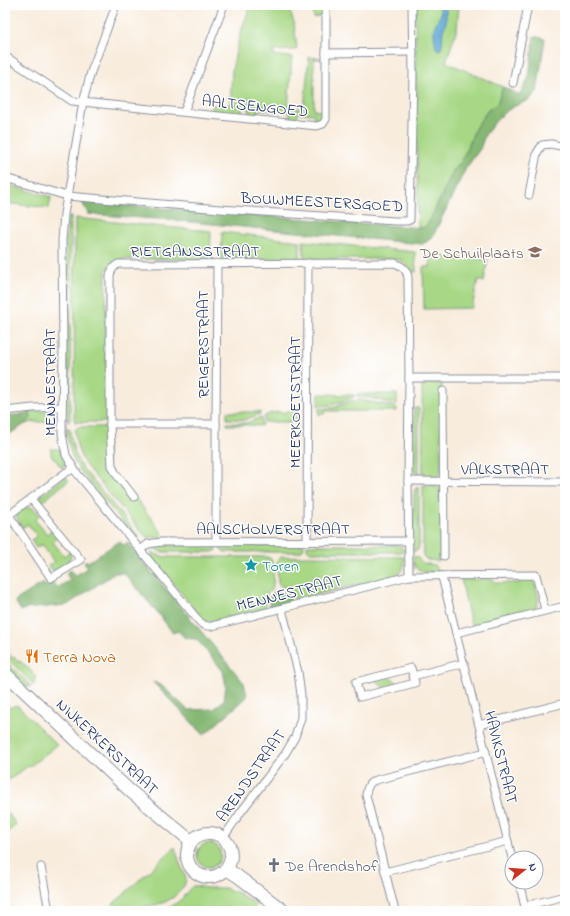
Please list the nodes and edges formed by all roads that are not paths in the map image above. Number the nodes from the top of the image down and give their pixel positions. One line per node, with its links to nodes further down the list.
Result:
1 (116, 5): 10 (street, MENNESTRAAT)
2 (224, 5): 11 (street, AALTSENGOED)
3 (326, 5): 7 (street, AALTSENGOED)
4 (412, 5): 6 (street, BOUWMEESTERSGOED)
5 (528, 5): 9 (street)
6 (412, 52): 7 (street); 15 (street, BOUWMEESTERSGOED)
7 (326, 53): 11 (street, AALTSENGOED)
8 (5, 56): 10 (street, AALTSENGOED)
9 (513, 83)
10 (83, 102): 11 (street, AALTSENGOED); 15 (street, MENNESTRAAT)
11 (184, 112)
12 (565, 147): 14 (street)
13 (5, 178): 15 (street)
14 (529, 195)
15 (67, 196): 21 (street, MENNESTRAAT)
16 (217, 263): 17 (street, RIETGANSSTRAAT); 23 (street, RIETGANSSTRAAT); 24 (street, REIGERSTRAAT)
17 (308, 263): 18 (street, RIETGANSSTRAAT); 33 (street, MEERKOETSTRAAT)
18 (409, 378): 19 (street); 26 (street)
19 (565, 378)
20 (443, 391): 27 (street, VALKSTRAAT)
21 (62, 407): 22 (street); 25 (street, MENNESTRAAT)
22 (5, 411)
23 (110, 424): 24 (street); 29 (street, RIETGANSSTRAAT)
24 (216, 424): 31 (street, REIGERSTRAAT)
25 (73, 469): 30 (street); 34 (street, MENNESTRAAT)
26 (408, 481): 27 (street, VALKSTRAAT); 32 (street)
27 (444, 482): 28 (street, VALKSTRAAT); 35 (street, VALKSTRAAT)
28 (565, 482)
29 (134, 497)
30 (31, 499): 30 (street)
31 (216, 541): 33 (street, AALSCHOLVERSTRAAT); 34 (street, AALSCHOLVERSTRAAT)
32 (408, 541): 33 (street, AALSCHOLVERSTRAAT); 36 (street)
33 (307, 542)
34 (140, 550): 39 (street, MENNESTRAAT)
35 (444, 556)
36 (409, 576): 37 (street, MENNESTRAAT); 39 (street, MENNESTRAAT)
37 (442, 577): 40 (street, MENNESTRAAT); 41 (street, HAVIKSTRAAT)
38 (565, 606): 40 (street)
39 (282, 609): 48 (street, ARENDSTRAAT)
40 (545, 610): 41 (street)
41 (456, 633): 42 (street, HAVIKSTRAAT)
42 (464, 663): 44 (street); 46 (street, HAVIKSTRAAT)
43 (5, 673): 50 (main road, NIJKERKERSTRAAT)
44 (413, 676): 44 (street)
45 (565, 704): 46 (street)
46 (479, 724): 47 (street, HAVIKSTRAAT)
47 (486, 752): 49 (street, HAVIKSTRAAT); 54 (street)
48 (223, 838): 50 (main road); 53 (main road)
49 (508, 840): 51 (street, HAVIKSTRAAT); 54 (street)
50 (191, 841): 53 (main road)
51 (510, 850)
52 (41, 867): 58 (street)
53 (226, 869): 59 (main road)
54 (385, 872): 60 (street)
55 (520, 890): 57 (street)
56 (565, 896): 57 (street)
57 (525, 908)
58 (49, 911)
59 (284, 911)
60 (395, 911)

